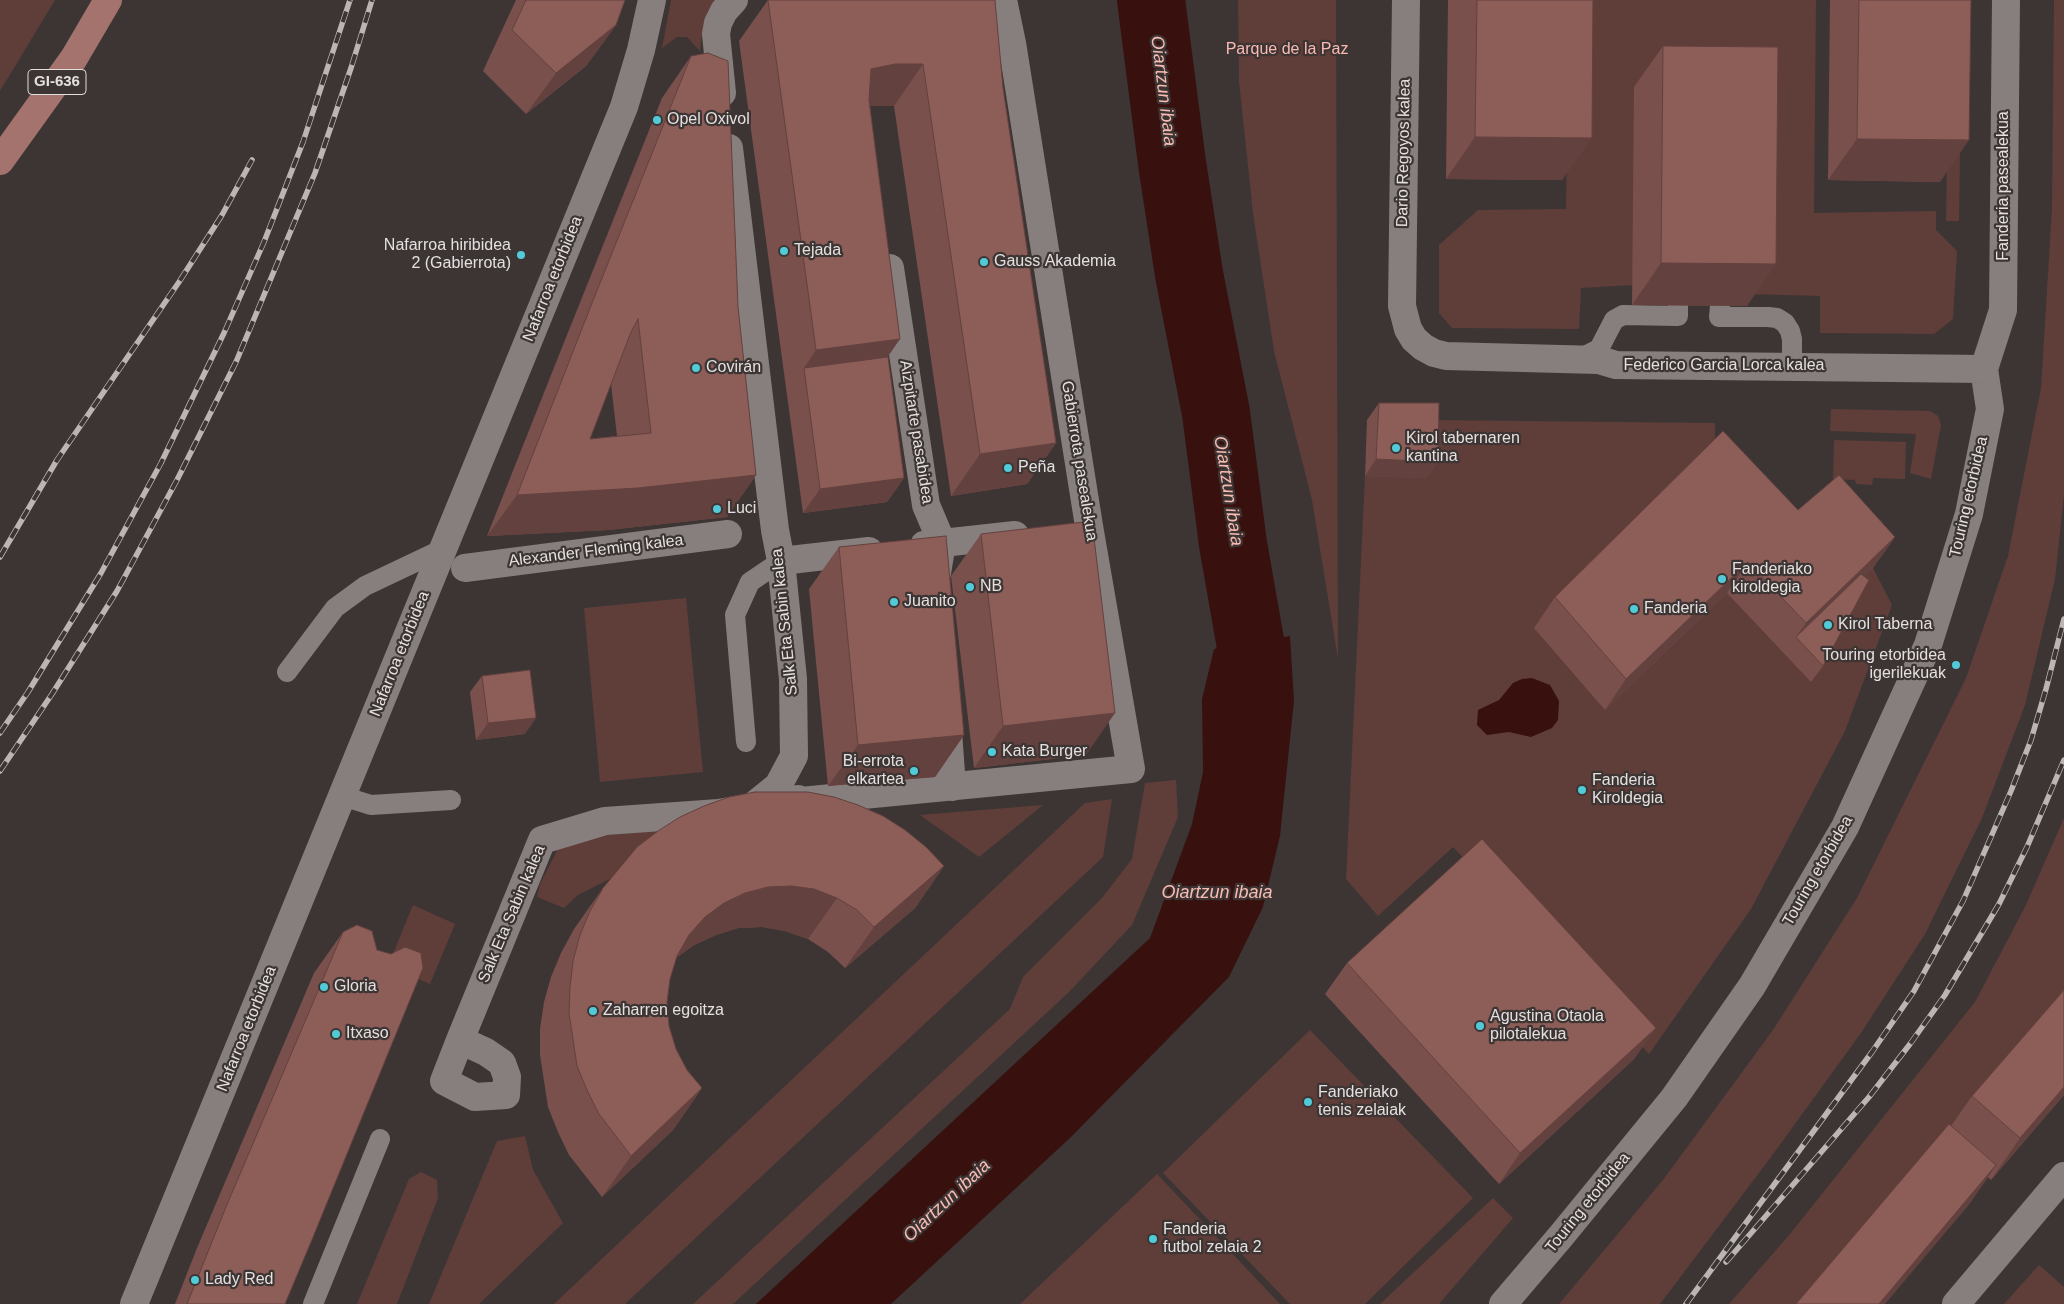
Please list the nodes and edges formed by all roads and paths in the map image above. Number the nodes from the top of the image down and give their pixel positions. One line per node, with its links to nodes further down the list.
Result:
1 (108, 0): 7 (main road, GI-636)
2 (652, 0): 20 (street, Nafarroa etorbidea)
3 (734, 0): 21 (street, Salk Eta Sabin kalea)
4 (1406, 0): 9 (street, Dario Regoyos kalea)
5 (2006, 0): 16 (street, Fanderia pasealekua)
6 (1005, 2): 28 (street, Gabierrota pasealekua)
7 (0, 161)
8 (886, 242): 19 (street, Aizpitarte pasabidea)
9 (1402, 306): 13 (street, Federico Garcia Lorca kalea)
10 (1678, 306): 12 (lane)
11 (1720, 306): 15 (lane)
12 (1605, 338): 13 (lane); 14 (lane)
13 (1579, 359): 14 (street, Federico Garcia Lorca kalea)
14 (1651, 366): 15 (street, Federico Garcia Lorca kalea)
15 (1792, 366): 16 (street, Federico Garcia Lorca kalea)
16 (1984, 368): 36 (street, Touring etorbidea)
17 (1040, 532): 19 (street)
18 (728, 534): 22 (street, Alexander Fleming kalea)
19 (942, 543): 21 (street); 23 (street)
20 (443, 549): 24 (lane); 29 (street, Nafarroa etorbidea)
21 (781, 562): 26 (lane); 27 (street, Salk Eta Sabin kalea)
22 (465, 568)
23 (938, 596)
24 (288, 672)
25 (945, 691): 28 (street)
26 (746, 742)
27 (778, 786): 28 (street, Gabierrota pasealekua); 31 (street, Salk Eta Sabin kalea)
28 (952, 787)
29 (342, 796): 30 (lane); 34 (street, Nafarroa etorbidea)
30 (451, 800)
31 (460, 1040)
32 (380, 1139): 35 (lane)
33 (2064, 1176): 37 (street)
34 (134, 1304)
35 (313, 1304)
36 (1503, 1304)
37 (1956, 1304)

